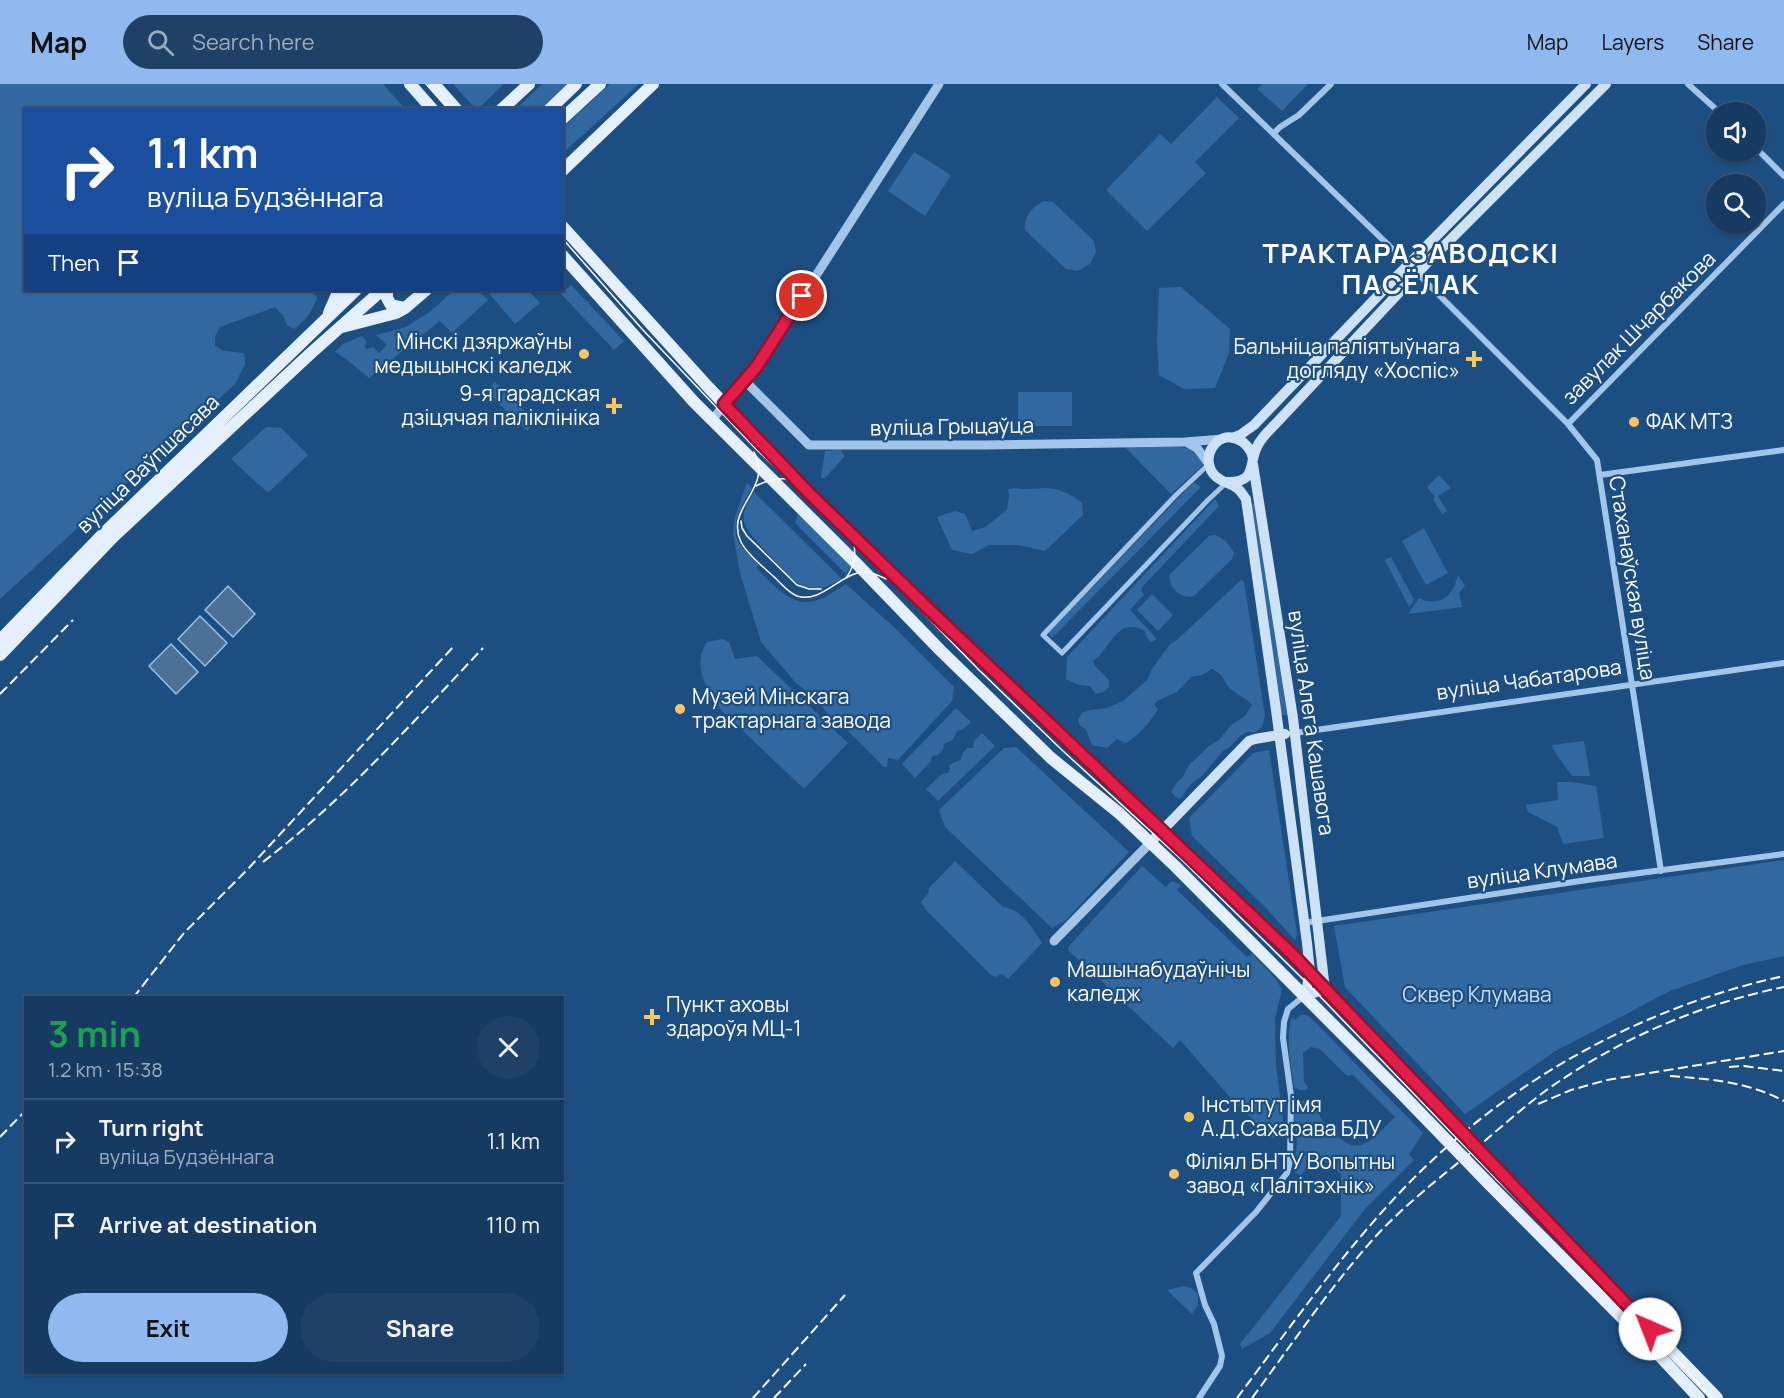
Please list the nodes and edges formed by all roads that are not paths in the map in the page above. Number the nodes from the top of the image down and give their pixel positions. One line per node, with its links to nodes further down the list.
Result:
1 (410, 84): 14 (main road)
2 (434, 84): 15 (main road)
3 (529, 84): 16 (main road)
4 (576, 84): 17 (main road)
5 (600, 84): 18 (main road)
6 (653, 84): 21 (main road)
7 (939, 84): 38 (street)
8 (1222, 84): 19 (street, Стаханаўская вуліца)
9 (1331, 84): 19 (street)
10 (1586, 84): 26 (main road)
11 (1606, 84): 27 (main road)
12 (1689, 84): 13 (street)
13 (1708, 102)
14 (432, 108)
15 (455, 108)
16 (503, 108)
17 (551, 108)
18 (564, 117)
19 (1274, 133): 26 (street, Стаханаўская вуліца)
20 (1766, 158): 22 (street)
21 (564, 169)
22 (1784, 176)
23 (1784, 204): 41 (street, завулак Шчарбакова)
24 (564, 228): 39 (main road)
25 (564, 257): 40 (main road)
26 (1408, 265): 27 (street, Стаханаўская вуліца); 36 (main road)
27 (1418, 273): 37 (main road); 41 (street, Стаханаўская вуліца)
28 (339, 291): 34 (main road)
29 (355, 291): 34 (main road, вуліца Ваўпшасава)
30 (381, 291): 35 (main road, вуліца Ваўпшасава)
31 (387, 291): 33 (main road)
32 (425, 291): 33 (main road)
33 (405, 308): 35 (main road)
34 (327, 319): 49 (main road, вуліца Ваўпшасава)
35 (338, 328): 50 (main road, вуліца Ваўпшасава)
36 (1318, 359): 37 (main road); 42 (main road)
37 (1327, 368): 45 (main road)
38 (745, 381): 39 (street); 43 (street, вуліца Грыцаўца)
39 (724, 404): 40 (street); 57 (main road)
40 (712, 420): 58 (main road)
41 (1568, 424): 47 (street, Стаханаўская вуліца)
42 (1227, 438): 43 (street, вуліца Грыцаўца); 45 (main road); 46 (main road)
43 (1185, 442): 46 (street)
44 (1784, 450): 47 (street)
45 (1253, 461): 48 (main road); 53 (main road, вуліца Алега Кашавога)
46 (1209, 464): 48 (main road); 48 (street)
47 (1600, 476): 52 (street, Стаханаўская вуліца)
48 (1227, 482): 54 (main road, вуліца Алега Кашавога)
49 (0, 640)
50 (0, 655)
51 (1784, 663): 52 (street, вуліца Чабатарова)
52 (1632, 685): 53 (street, вуліца Чабатарова); 60 (street, Стаханаўская вуліца)
53 (1295, 733): 54 (main road, вуліца Чабатарова); 55 (main road, вуліца Алега Кашавога)
54 (1280, 735): 56 (main road, вуліца Алега Кашавога); 57 (main road, вуліца Чабатарова)
55 (1306, 826): 56 (main road); 61 (main road, вуліца Алега Кашавога)
56 (1292, 828): 62 (main road, вуліца Алега Кашавога)
57 (1161, 831): 58 (main road, вуліца Чабатарова); 64 (main road)
58 (1150, 843): 63 (street); 66 (main road)
59 (1784, 854): 60 (street, вуліца Клумава)
60 (1661, 871): 61 (street, вуліца Клумава)
61 (1317, 921): 62 (street, вуліца Клумава); 65 (main road, вуліца Алега Кашавога)
62 (1304, 922): 64 (main road, вуліца Алега Кашавога)
63 (1054, 941)
64 (1310, 972): 65 (main road); 66 (main road, вуліца Алега Кашавога)
65 (1325, 989): 66 (main road); 69 (main road, bridge)
66 (1305, 996): 67 (street); 68 (main road, bridge)
67 (1199, 1398)
68 (1699, 1398)
69 (1717, 1398)

